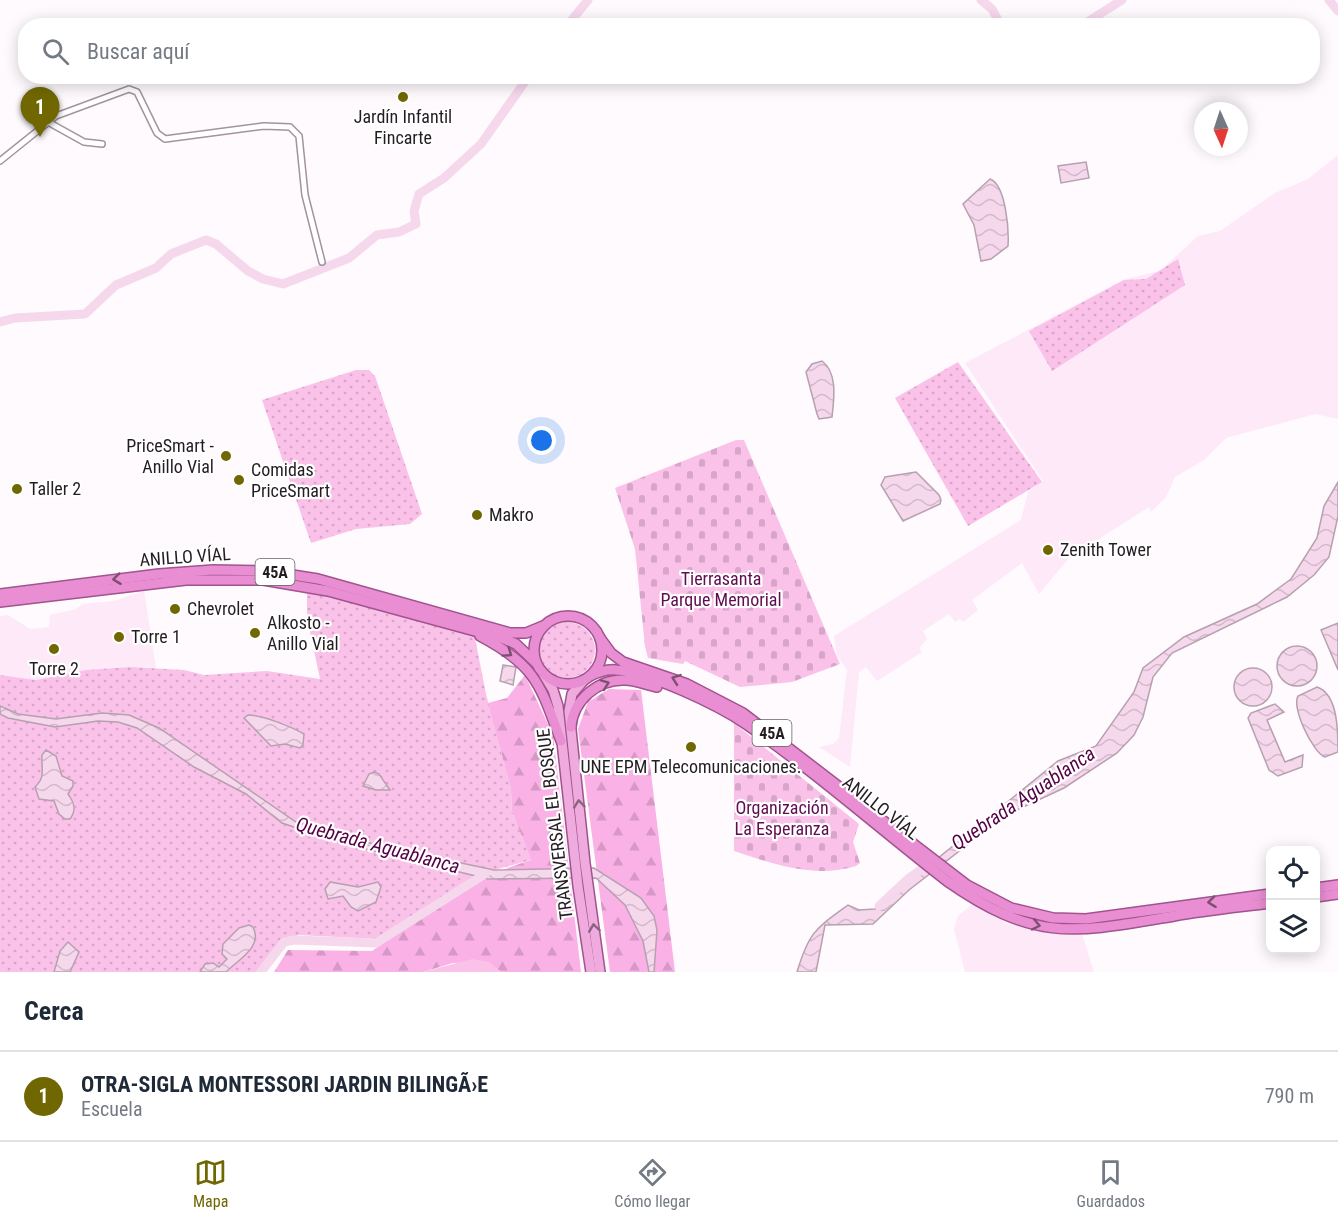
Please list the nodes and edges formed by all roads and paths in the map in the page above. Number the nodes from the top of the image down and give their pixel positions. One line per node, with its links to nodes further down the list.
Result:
1 (48, 122): 2 (street); 3 (street); 4 (street)
2 (102, 144)
3 (0, 161)
4 (322, 262)
5 (0, 594): 8 (highway, ANILLO VÍAL / 45A, one-way to 5)
6 (0, 602): 7 (highway, ANILLO VÍAL / 45A)
7 (456, 625): 10 (highway, ANILLO VÍAL / 45A); 15 (highway, one-way to 15)
8 (543, 626): 9 (highway); 10 (highway)
9 (600, 638): 12 (highway); 16 (highway, ANILLO VÍAL / 45A, one-way to 9)
10 (535, 662): 11 (highway)
11 (544, 675): 12 (highway); 15 (main road, TRANSVERSAL EL BOSQUE)
12 (587, 678): 13 (highway, ANILLO VÍAL / 45A); 14 (main road, TRANSVERSAL EL BOSQUE)
13 (675, 689): 14 (highway, one-way to 13); 16 (highway, ANILLO VÍAL / 45A)
14 (571, 727): 17 (main road, TRANSVERSAL EL BOSQUE, one-way to 14)
15 (561, 741): 17 (main road, TRANSVERSAL EL BOSQUE)
16 (926, 859): 18 (highway, ANILLO VÍAL / 45A)
17 (580, 863): 19 (main road, TRANSVERSAL EL BOSQUE)
18 (950, 878): 23 (highway, ANILLO VÍAL / 45A, one-way to 18); 25 (highway, ANILLO VÍAL / 45A, one-way to 25)
19 (583, 885): 26 (main road, TRANSVERSAL EL BOSQUE); 27 (main road, TRANSVERSAL EL BOSQUE, one-way to 19)
20 (1338, 885): 21 (highway)
21 (1320, 887)
22 (1338, 894): 24 (highway)
23 (1266, 895)
24 (1320, 896)
25 (1266, 904)
26 (591, 972)
27 (600, 972)

